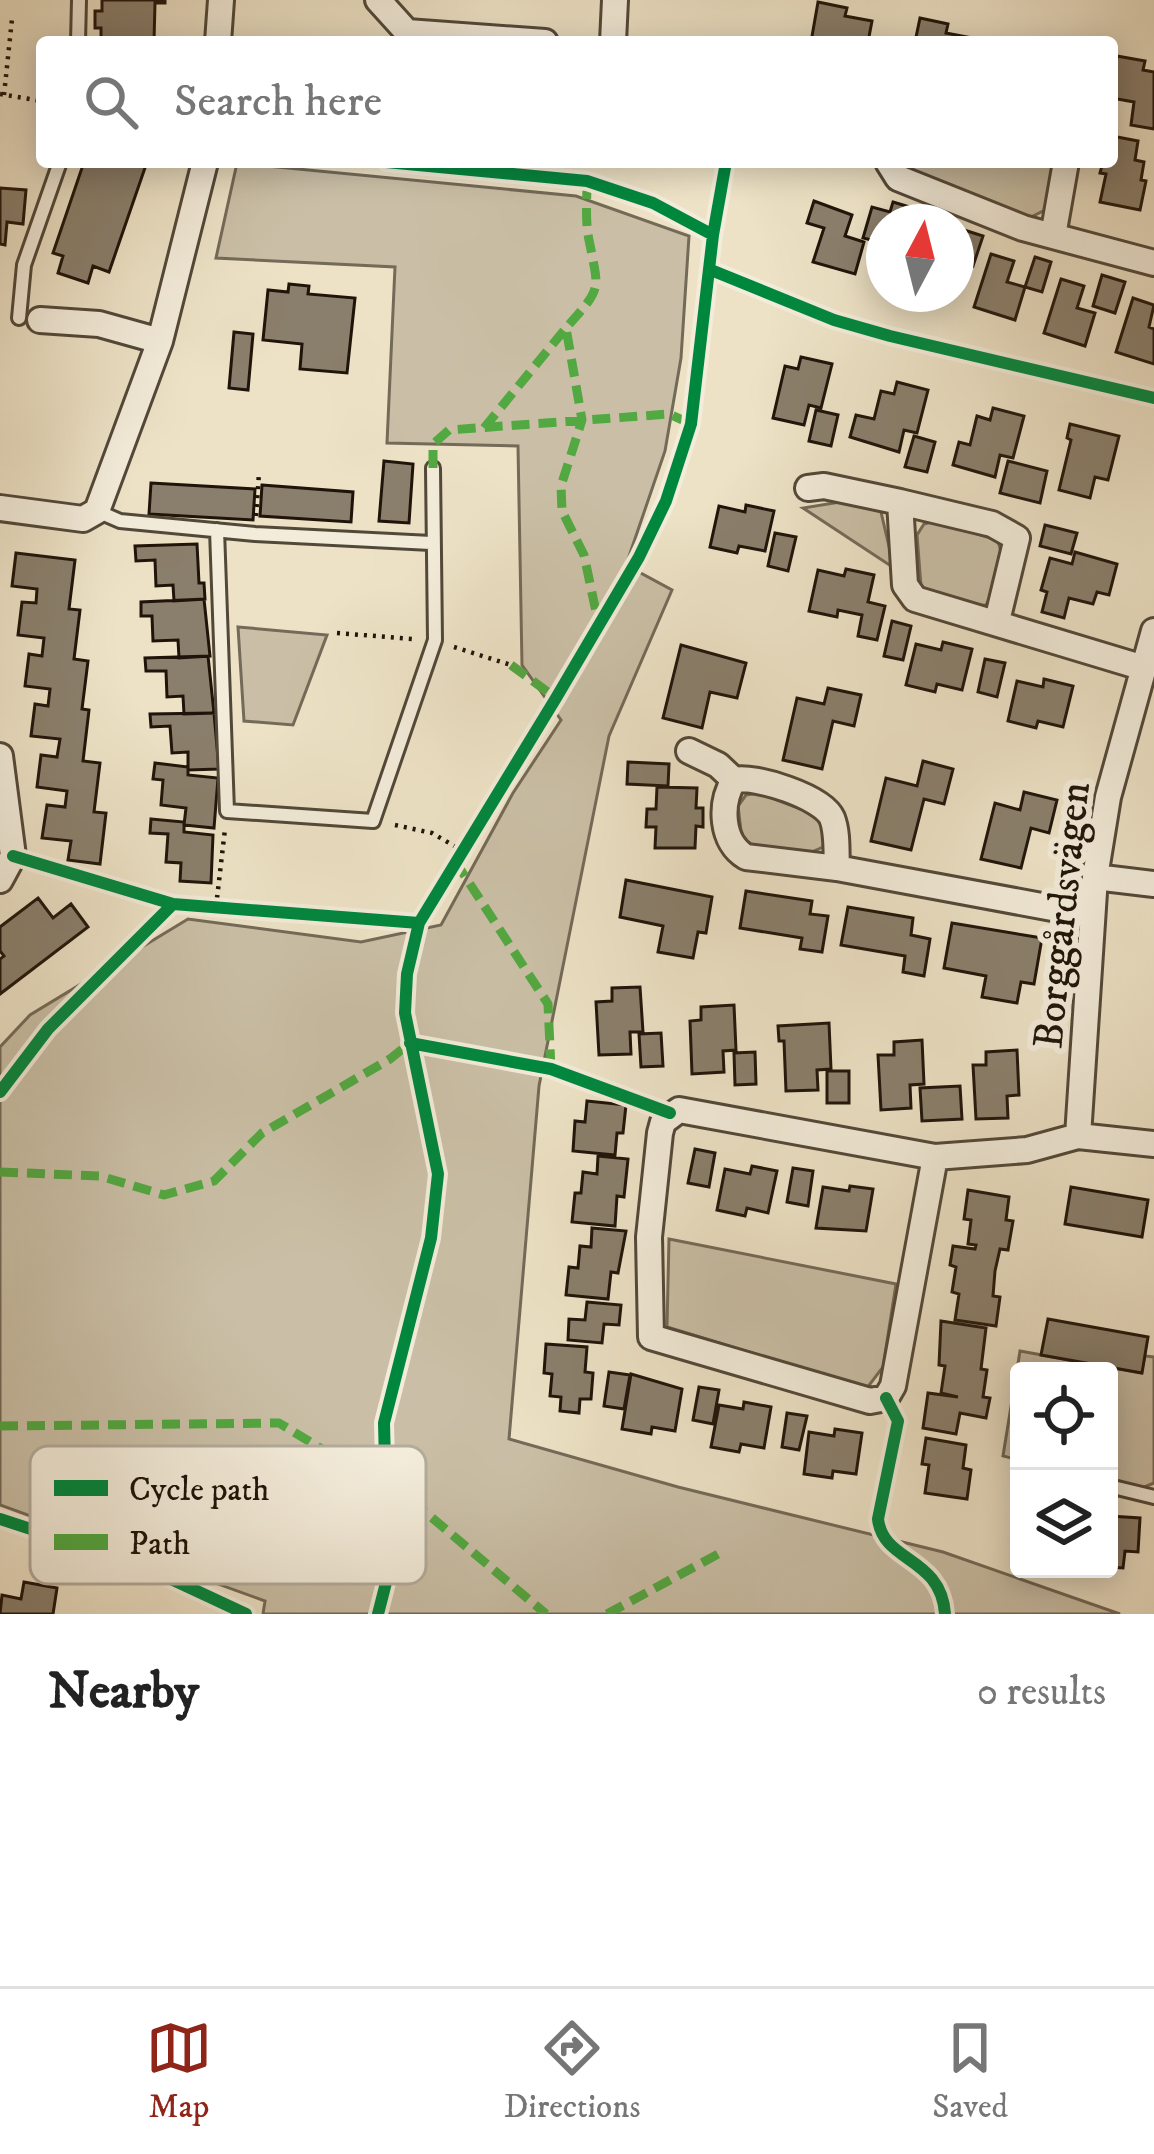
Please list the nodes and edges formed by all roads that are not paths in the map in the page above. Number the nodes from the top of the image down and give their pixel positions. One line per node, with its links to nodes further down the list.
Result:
1 (79, 0): 5 (lane)
2 (220, 0): 6 (street)
3 (378, 0): 7 (street)
4 (615, 0): 8 (street)
5 (78, 36)
6 (218, 36)
7 (462, 36)
8 (613, 36)
9 (58, 168): 15 (lane)
10 (203, 168): 16 (street)
11 (892, 168): 13 (street)
12 (1065, 168): 13 (street)
13 (1053, 236): 14 (street)
14 (1154, 263)
15 (30, 319): 16 (street)
16 (160, 341): 21 (street)
17 (433, 468): 23 (lane)
18 (808, 488): 19 (street)
19 (901, 502): 24 (street); 24 (street)
20 (0, 508): 21 (street)
21 (97, 511): 22 (lane)
22 (218, 530): 23 (lane); 23 (lane)
23 (431, 543)
24 (998, 621): 26 (street)
25 (1154, 631): 26 (street, Borggårdsvägen)
26 (1144, 668): 31 (street, Borggårdsvägen)
27 (689, 751): 29 (street)
28 (0, 756): 32 (street)
29 (734, 780): 30 (street); 30 (street)
30 (837, 868): 34 (street)
31 (1095, 877): 33 (street); 34 (street, Borggårdsvägen)
32 (0, 880)
33 (1154, 884)
34 (1090, 915): 35 (street, Borggårdsvägen)
35 (1078, 1136): 36 (street); 37 (street)
36 (1154, 1144)
37 (934, 1157): 37 (street)
38 (1118, 1488): 39 (lane)
39 (1154, 1497)

